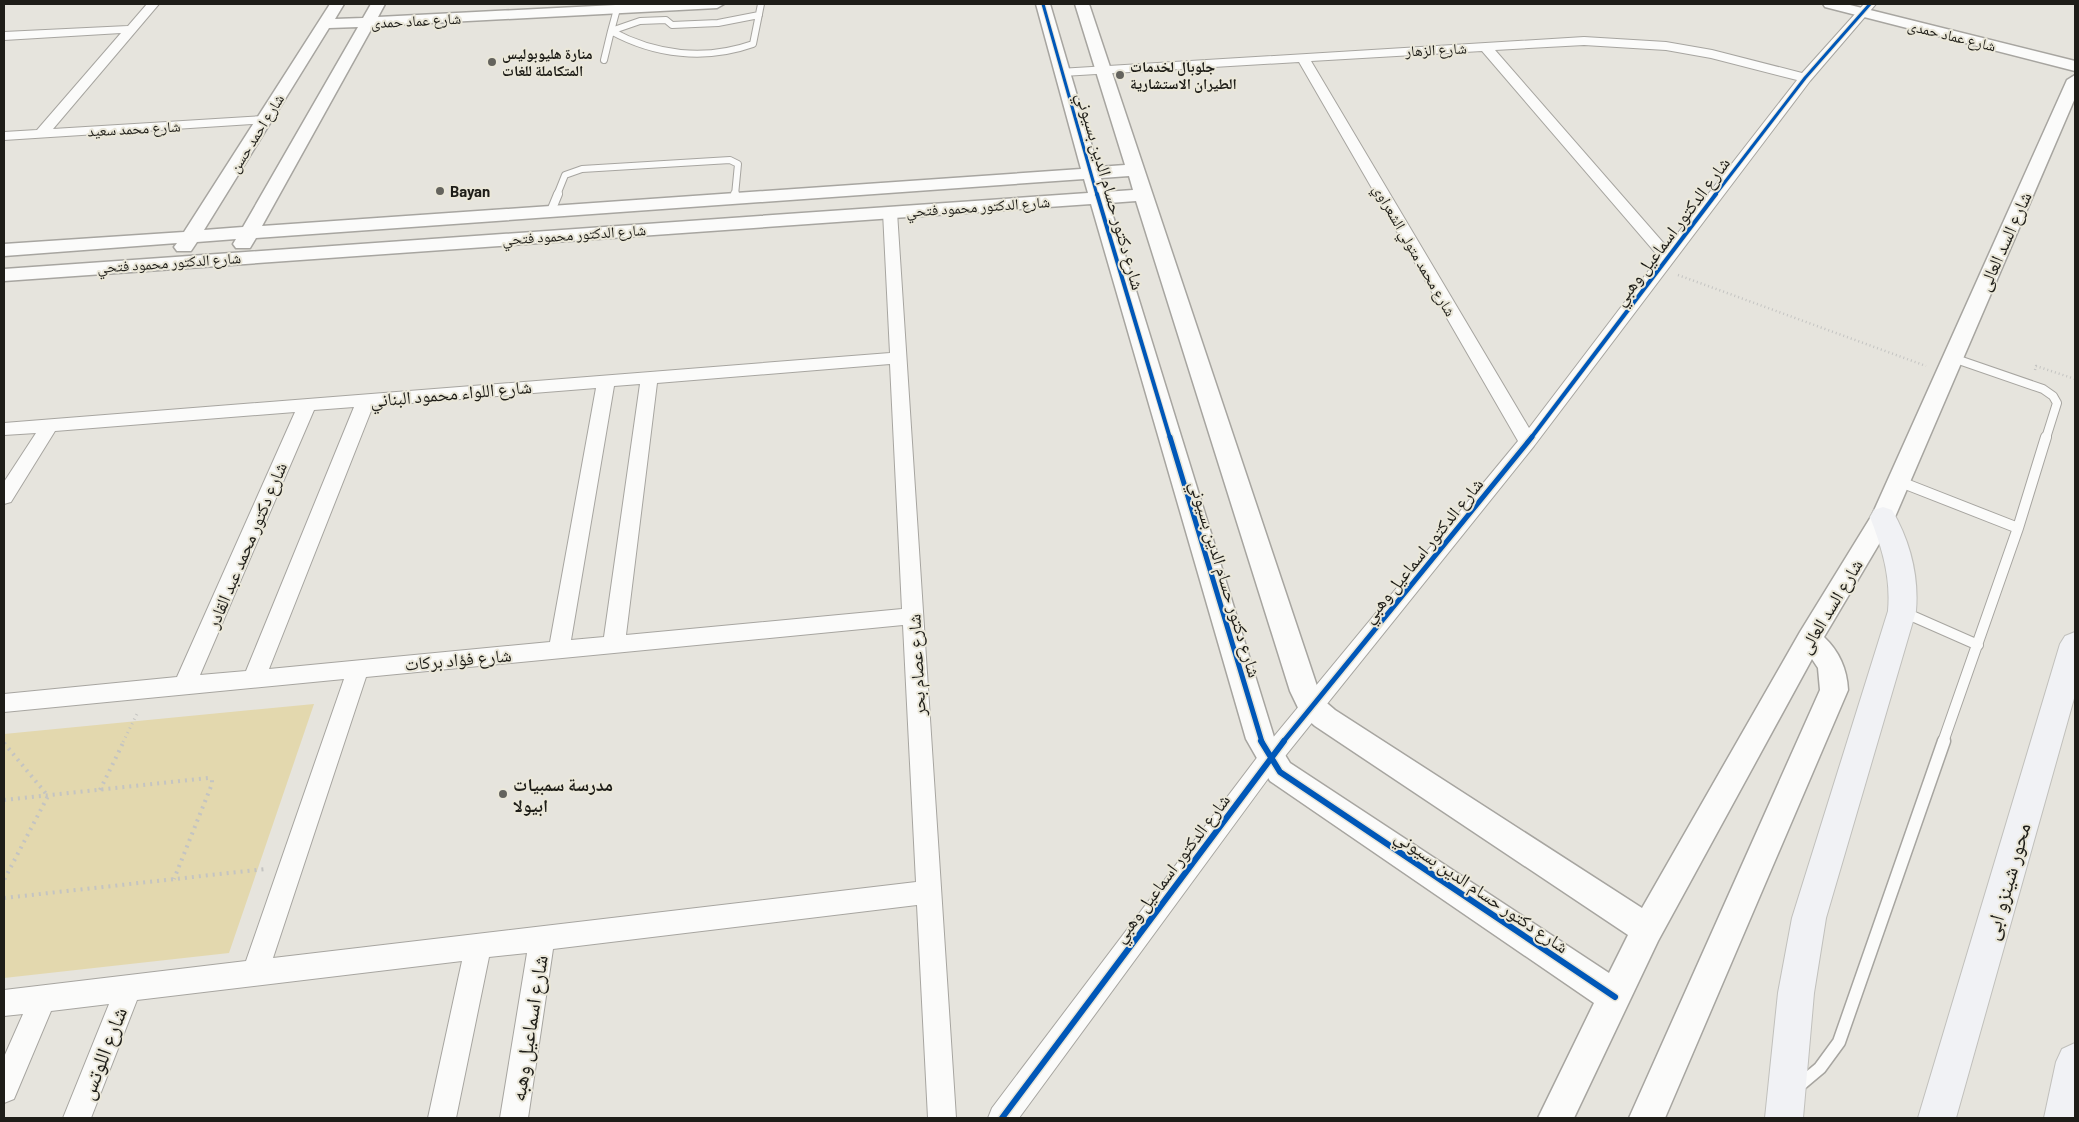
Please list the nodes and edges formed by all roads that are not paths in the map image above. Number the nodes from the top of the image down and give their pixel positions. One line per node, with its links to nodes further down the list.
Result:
1 (154, 4): 14 (street)
2 (717, 4): 9 (street, شارع عماد حمدى)
3 (762, 4): 10 (lane)
4 (1043, 4): 25 (street, شارع دكتور حسام الدين بسيوني)
5 (1082, 4): 24 (street, شارع دكتور حسام الدين بسيوني)
6 (1830, 4): 8 (street, شارع عماد حمدى)
7 (362, 5): 11 (street, شارع احمد حسن); 12 (street, شارع احمد حسن)
8 (1866, 8): 23 (street, شارع عماد حمدى); 26 (street, شارع الدكتور اسماعيل وهبي)
9 (617, 9): 11 (street, شارع عماد حمدى); 15 (lane)
10 (759, 15): 15 (lane); 15 (lane)
11 (368, 22): 12 (street, شارع عماد حمدى); 38 (street, شارع احمد حسن)
12 (324, 24): 28 (street, شارع احمد حسن)
13 (1971, 24): 20 (street, شارع عماد حمدى)
14 (131, 30): 16 (street); 17 (street)
15 (611, 31): 22 (lane)
16 (4, 36)
17 (121, 42): 19 (street); 29 (street)
18 (1485, 46): 21 (street, شارع الزهار); 26 (street, شارع الزهار); 43 (street)
19 (4, 48)
20 (2075, 52)
21 (1302, 57): 24 (street, شارع الزهار); 53 (street, شارع محمد متولي الشعراوي)
22 (604, 60)
23 (2075, 66)
24 (1103, 70): 25 (street, شارع الزهار); 31 (street, شارع دكتور حسام الدين بسيوني)
25 (1063, 72): 32 (street, شارع دكتور حسام الدين بسيوني)
26 (1805, 78): 43 (street, شارع الدكتور اسماعيل وهبي)
27 (2075, 80): 46 (street, شارع السد العالى)
28 (264, 120): 29 (street, شارع محمد سعيد); 39 (street, شارع احمد حسن)
29 (41, 134): 30 (street, شارع محمد سعيد)
30 (4, 136)
31 (1135, 170): 32 (street, شارع الدكتور محمود فتحي); 33 (street, شارع دكتور حسام الدين بسيوني)
32 (1091, 173): 34 (street, شارع الدكتور محمود فتحي); 35 (street, شارع دكتور حسام الدين بسيوني)
33 (1143, 195): 35 (street, شارع الدكتور محمود فتحي); 69 (street, شارع دكتور حسام الدين بسيوني)
34 (735, 198): 36 (street, شارع الدكتور محمود فتحي); 36 (lane)
35 (1098, 198): 37 (street, شارع الدكتور محمود فتحي); 70 (street, شارع دكتور حسام الدين بسيوني)
36 (551, 211): 38 (street, شارع الدكتور محمود فتحي)
37 (890, 212): 41 (street, شارع الدكتور محمود فتحي); 45 (street, شارع عصام بحر)
38 (249, 232): 39 (street, شارع الدكتور محمود فتحي); 41 (street, شارع احمد حسن)
39 (191, 236): 40 (street, شارع الدكتور محمود فتحي); 42 (street, شارع احمد حسن)
40 (4, 250)
41 (236, 257): 42 (street, شارع الدكتور محمود فتحي)
42 (175, 261): 44 (street, شارع الدكتور محمود فتحي)
43 (1663, 262): 53 (street, شارع الدكتور اسماعيل وهبي)
44 (4, 275)
45 (898, 358): 47 (street, شارع اللواء محمود البناني); 59 (street, شارع عصام بحر)
46 (1949, 366): 54 (street, شارع السد العالى); 57 (lane)
47 (649, 378): 48 (street, شارع اللواء محمود البناني); 61 (street)
48 (606, 381): 49 (street, شارع اللواء محمود البناني); 64 (street)
49 (366, 400): 50 (street, شارع اللواء محمود البناني); 66 (street)
50 (307, 405): 51 (street, شارع اللواء محمود البناني); 67 (street, شارع دكتور محمد عبد القادر)
51 (50, 425): 52 (street, شارع اللواء محمود البناني); 55 (street)
52 (5, 431)
53 (1528, 442): 69 (street, شارع الدكتور اسماعيل وهبي)
54 (1898, 481): 56 (street, شارع السد العالى); 57 (lane)
55 (4, 497)
56 (1883, 517): 58 (main road); 60 (street, شارع السد العالى)
57 (2018, 528): 63 (lane)
58 (1902, 612): 63 (lane); 82 (main road)
59 (913, 616): 61 (street, شارع فؤاد بركات); 71 (street, شارع عصام بحر)
60 (1809, 640): 72 (street, شارع السد العالى); 89 (street)
61 (614, 644): 64 (street, شارع فؤاد بركات)
62 (2075, 644): 90 (main road, محور شينزو ابى)
63 (1978, 645): 82 (lane)
64 (559, 650): 65 (street, شارع فؤاد بركات)
65 (358, 669): 66 (street, شارع فؤاد بركات); 75 (street)
66 (254, 679): 67 (street, شارع فؤاد بركات)
67 (185, 685): 68 (street, شارع فؤاد بركات)
68 (4, 703)
69 (1311, 706): 70 (street, شارع الدكتور اسماعيل وهبي); 72 (street, شارع دكتور حسام الدين بسيوني)
70 (1270, 758): 77 (street, شارع دكتور حسام الدين بسيوني); 87 (street, شارع الدكتور اسماعيل وهبي)
71 (929, 892): 73 (street); 86 (street, شارع عصام بحر)
72 (1647, 930): 77 (street, شارع السد العالى)
73 (542, 938): 74 (street); 85 (street, شارع اسماعيل وهبه)
74 (478, 946): 75 (street); 84 (street)
75 (256, 973): 76 (street)
76 (128, 988): 78 (street); 83 (street, شارع اللوتس)
77 (1615, 997): 88 (street, شارع السد العالى)
78 (43, 998): 79 (street); 81 (street)
79 (4, 1003)
80 (2075, 1062): 91 (main road)
81 (4, 1089)
82 (1785, 1106)
83 (77, 1118)
84 (442, 1118)
85 (514, 1118)
86 (942, 1118)
87 (1002, 1118)
88 (1556, 1118)
89 (1647, 1118)
90 (1937, 1118)
91 (2063, 1118)

